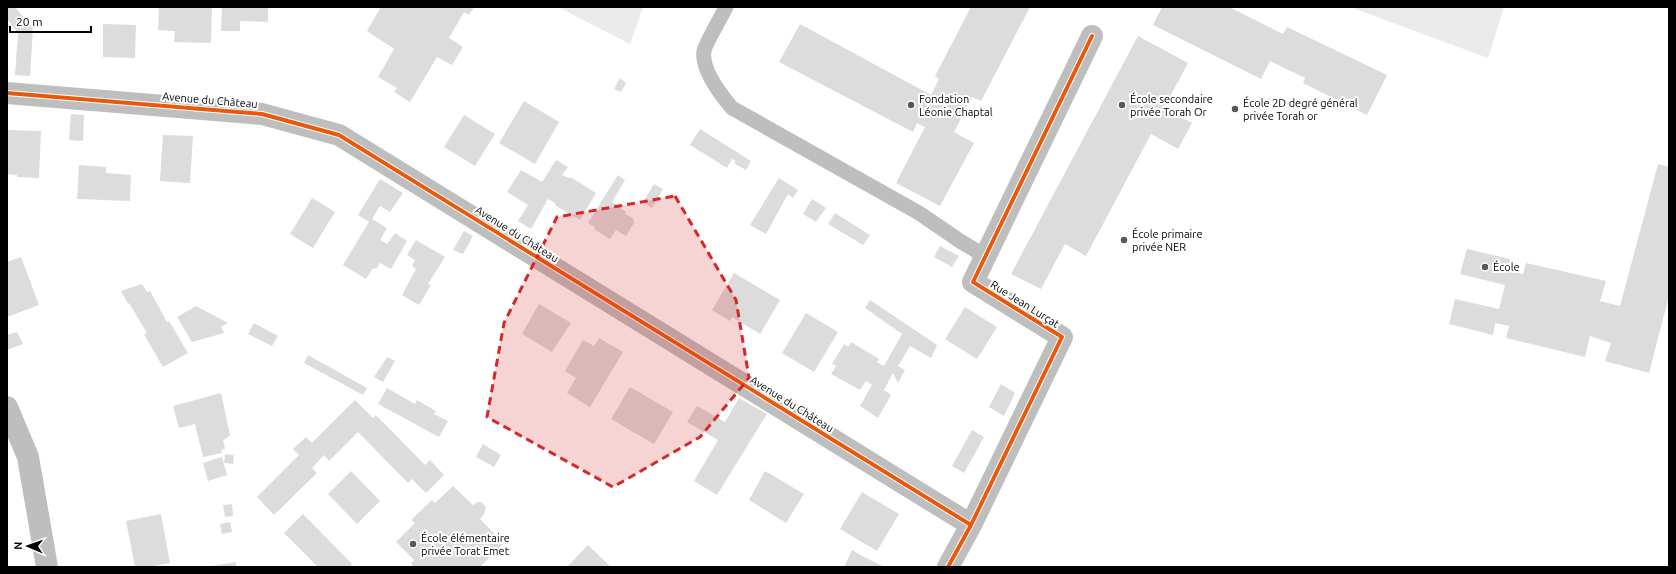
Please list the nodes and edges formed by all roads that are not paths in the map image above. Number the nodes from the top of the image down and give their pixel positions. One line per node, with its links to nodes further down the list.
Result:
1 (726, 7): 4 (lane)
2 (1092, 36): 4 (street, Rue Jean Lurçat)
3 (7, 93): 6 (street, Avenue du Château)
4 (985, 256): 6 (street, Rue Jean Lurçat)
5 (7, 408): 7 (street)
6 (971, 525): 8 (street, Rue Jean Lurçat)
7 (46, 567)
8 (948, 567)

